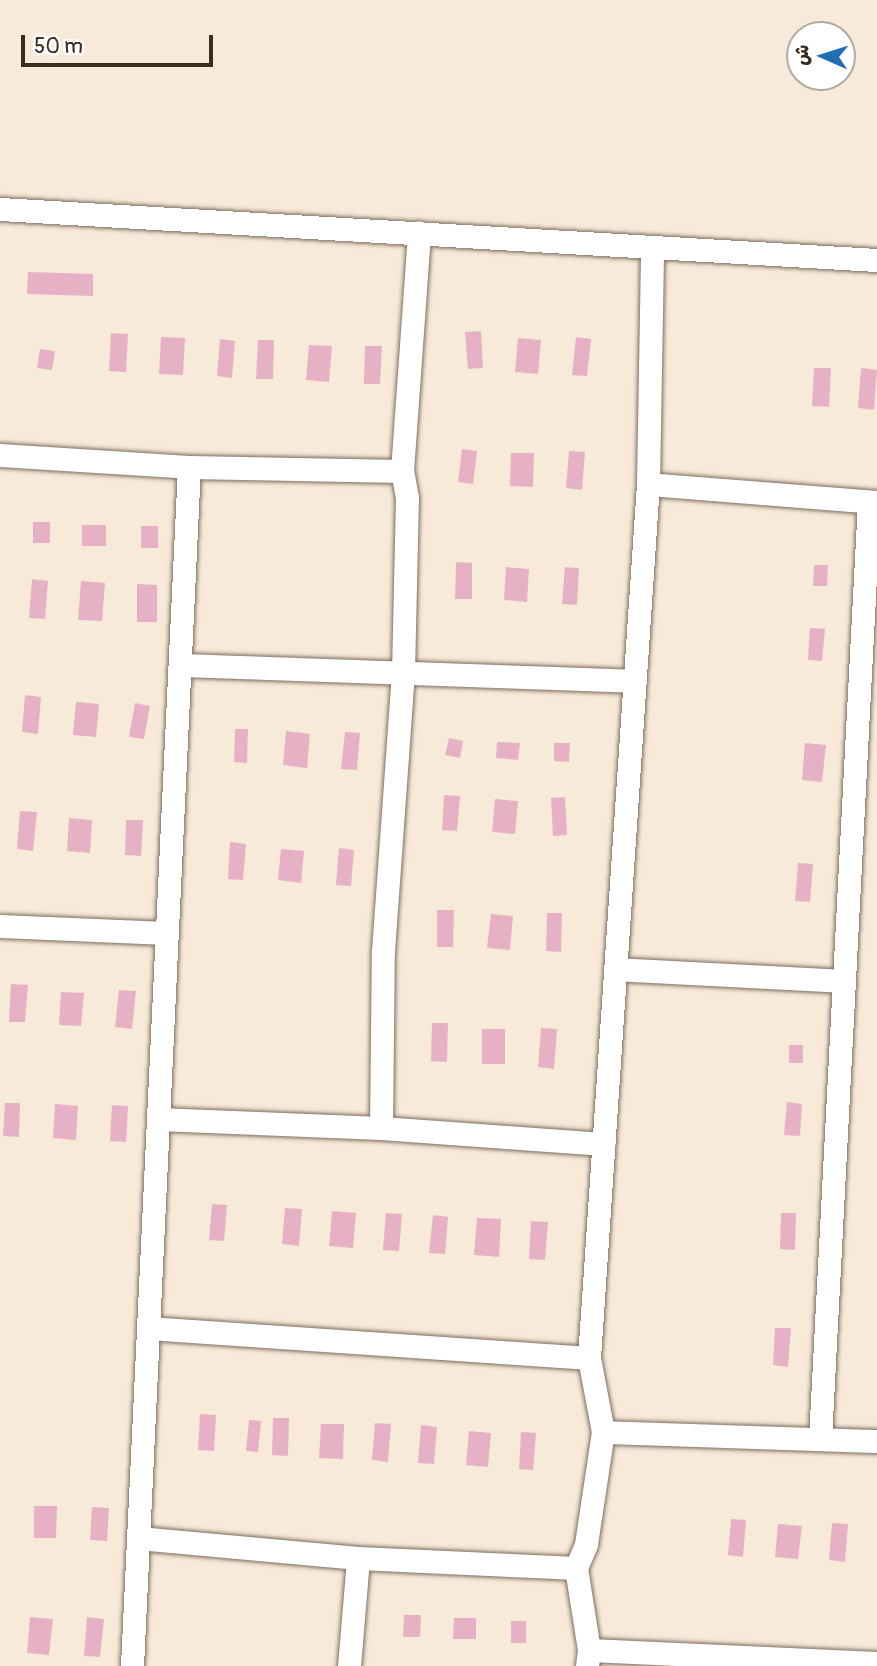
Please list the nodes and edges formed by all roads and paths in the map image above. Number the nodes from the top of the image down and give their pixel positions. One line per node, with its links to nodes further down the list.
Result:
1 (0, 209): 2 (street)
2 (419, 233): 3 (street); 7 (street)
3 (652, 247): 4 (street); 8 (street)
4 (877, 260)
5 (0, 455): 6 (street)
6 (189, 467): 7 (street); 10 (street)
7 (402, 471): 11 (street)
8 (648, 484): 9 (street); 12 (street)
9 (873, 502): 16 (street)
10 (180, 666): 11 (street); 14 (street)
11 (403, 673): 12 (street); 18 (street)
12 (635, 681): 15 (street)
13 (0, 926): 14 (street)
14 (167, 933): 17 (street)
15 (615, 970): 16 (street); 19 (street)
16 (844, 981): 23 (street)
17 (158, 1118): 18 (street); 20 (street)
18 (381, 1128): 19 (street)
19 (603, 1144): 21 (street)
20 (148, 1328): 21 (street); 25 (street)
21 (589, 1358): 22 (street)
22 (603, 1432): 23 (street); 27 (street)
23 (820, 1439): 24 (street)
24 (877, 1441)
25 (138, 1538): 26 (street); 30 (street)
26 (358, 1558): 27 (street); 31 (street)
27 (576, 1568): 28 (street)
28 (588, 1658): 29 (street)
29 (877, 1663)
30 (132, 1666)
31 (349, 1666)

